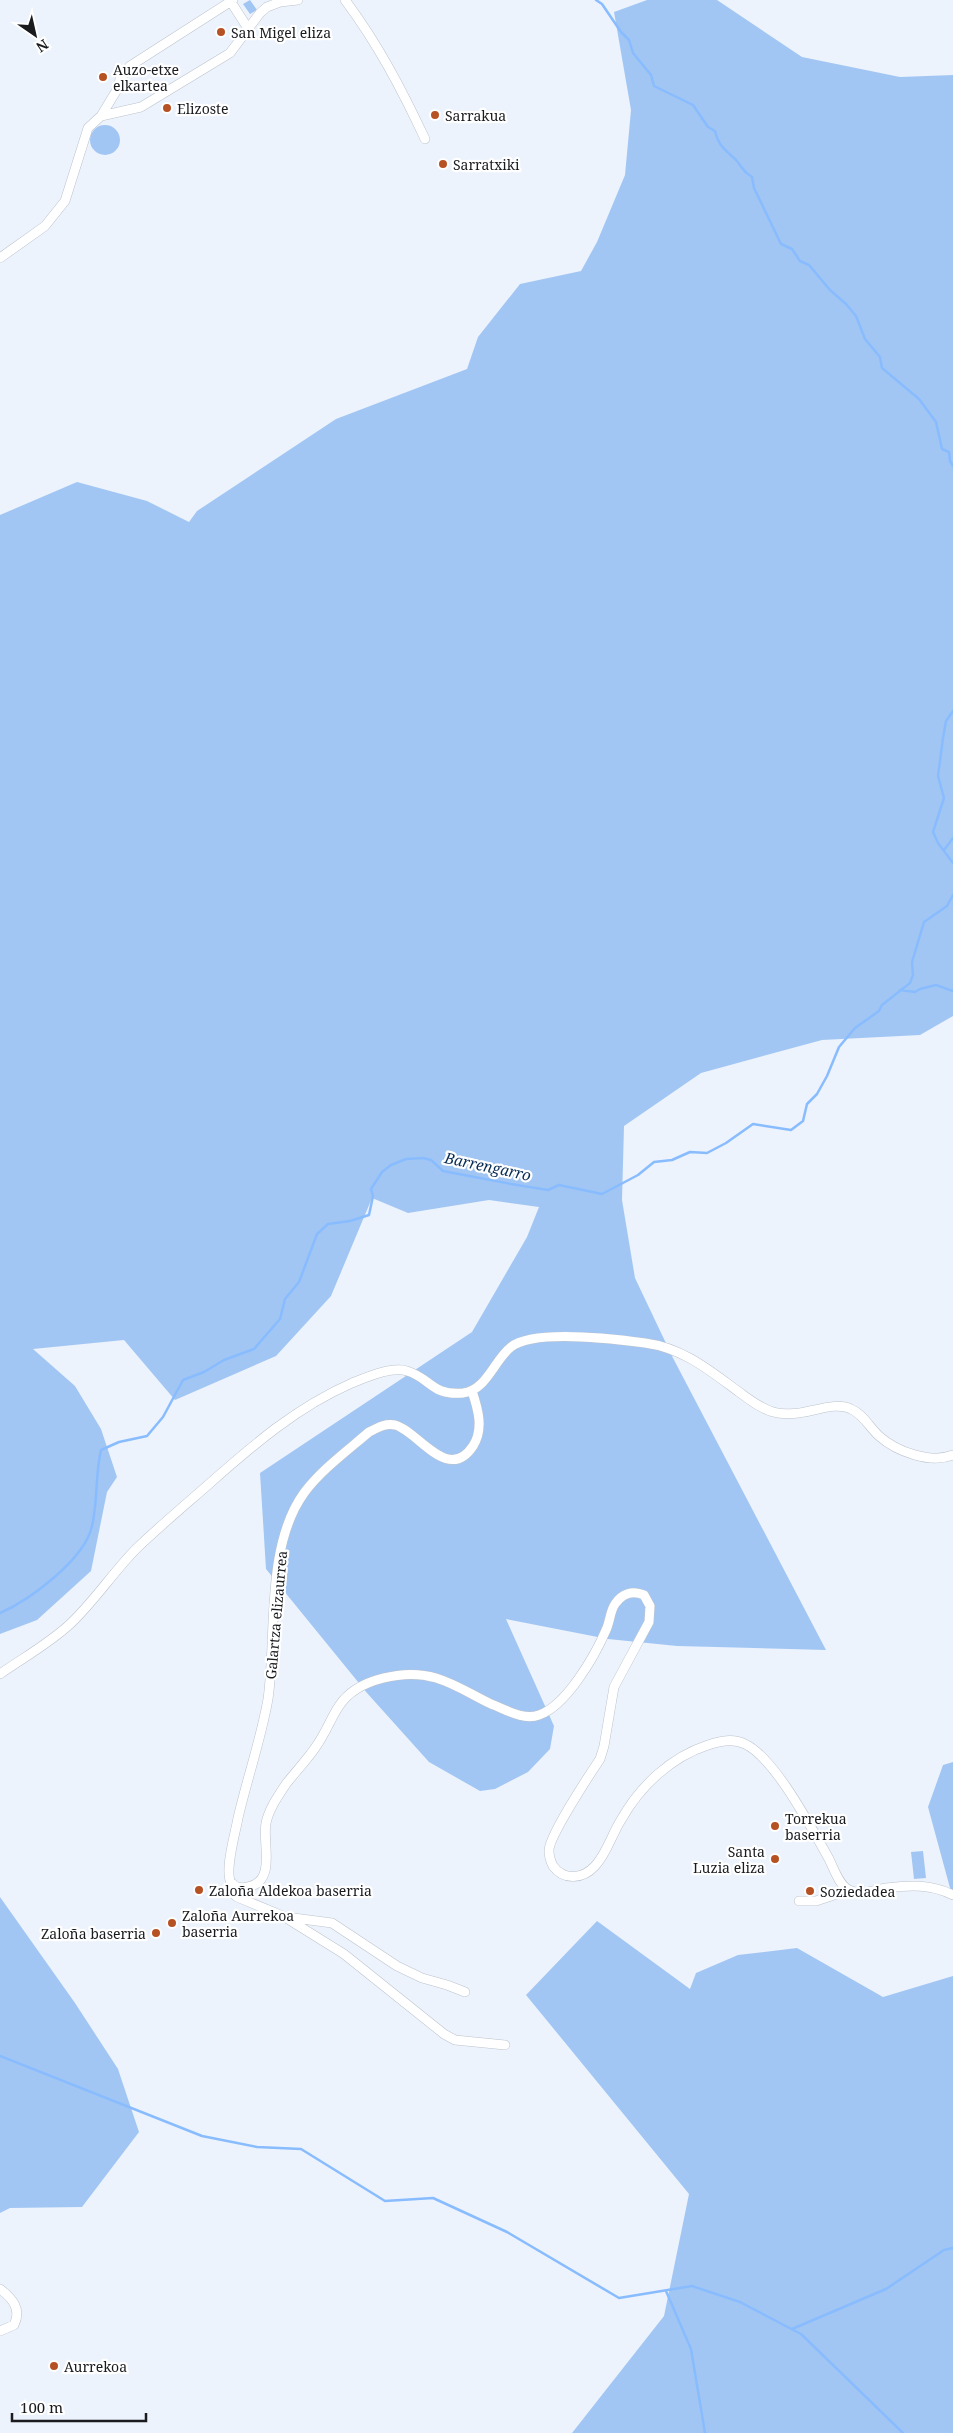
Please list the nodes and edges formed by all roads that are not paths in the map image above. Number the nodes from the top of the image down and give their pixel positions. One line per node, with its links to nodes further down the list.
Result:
1 (298, 0): 4 (street)
2 (345, 0): 6 (street)
3 (232, 1): 4 (street); 5 (street)
4 (250, 30): 5 (street)
5 (101, 116): 7 (street)
6 (425, 139)
7 (0, 258)
8 (472, 1391): 9 (street); 10 (street); 11 (street, Galartza elizaurrea)
9 (953, 1455)
10 (0, 1674)
11 (233, 1884): 12 (street); 15 (street)
12 (849, 1890): 13 (street); 14 (street)
13 (953, 1895)
14 (799, 1901)
15 (283, 1916): 16 (street); 17 (street)
16 (465, 1992)
17 (505, 2045)
18 (0, 2289): 19 (street)
19 (0, 2331)

